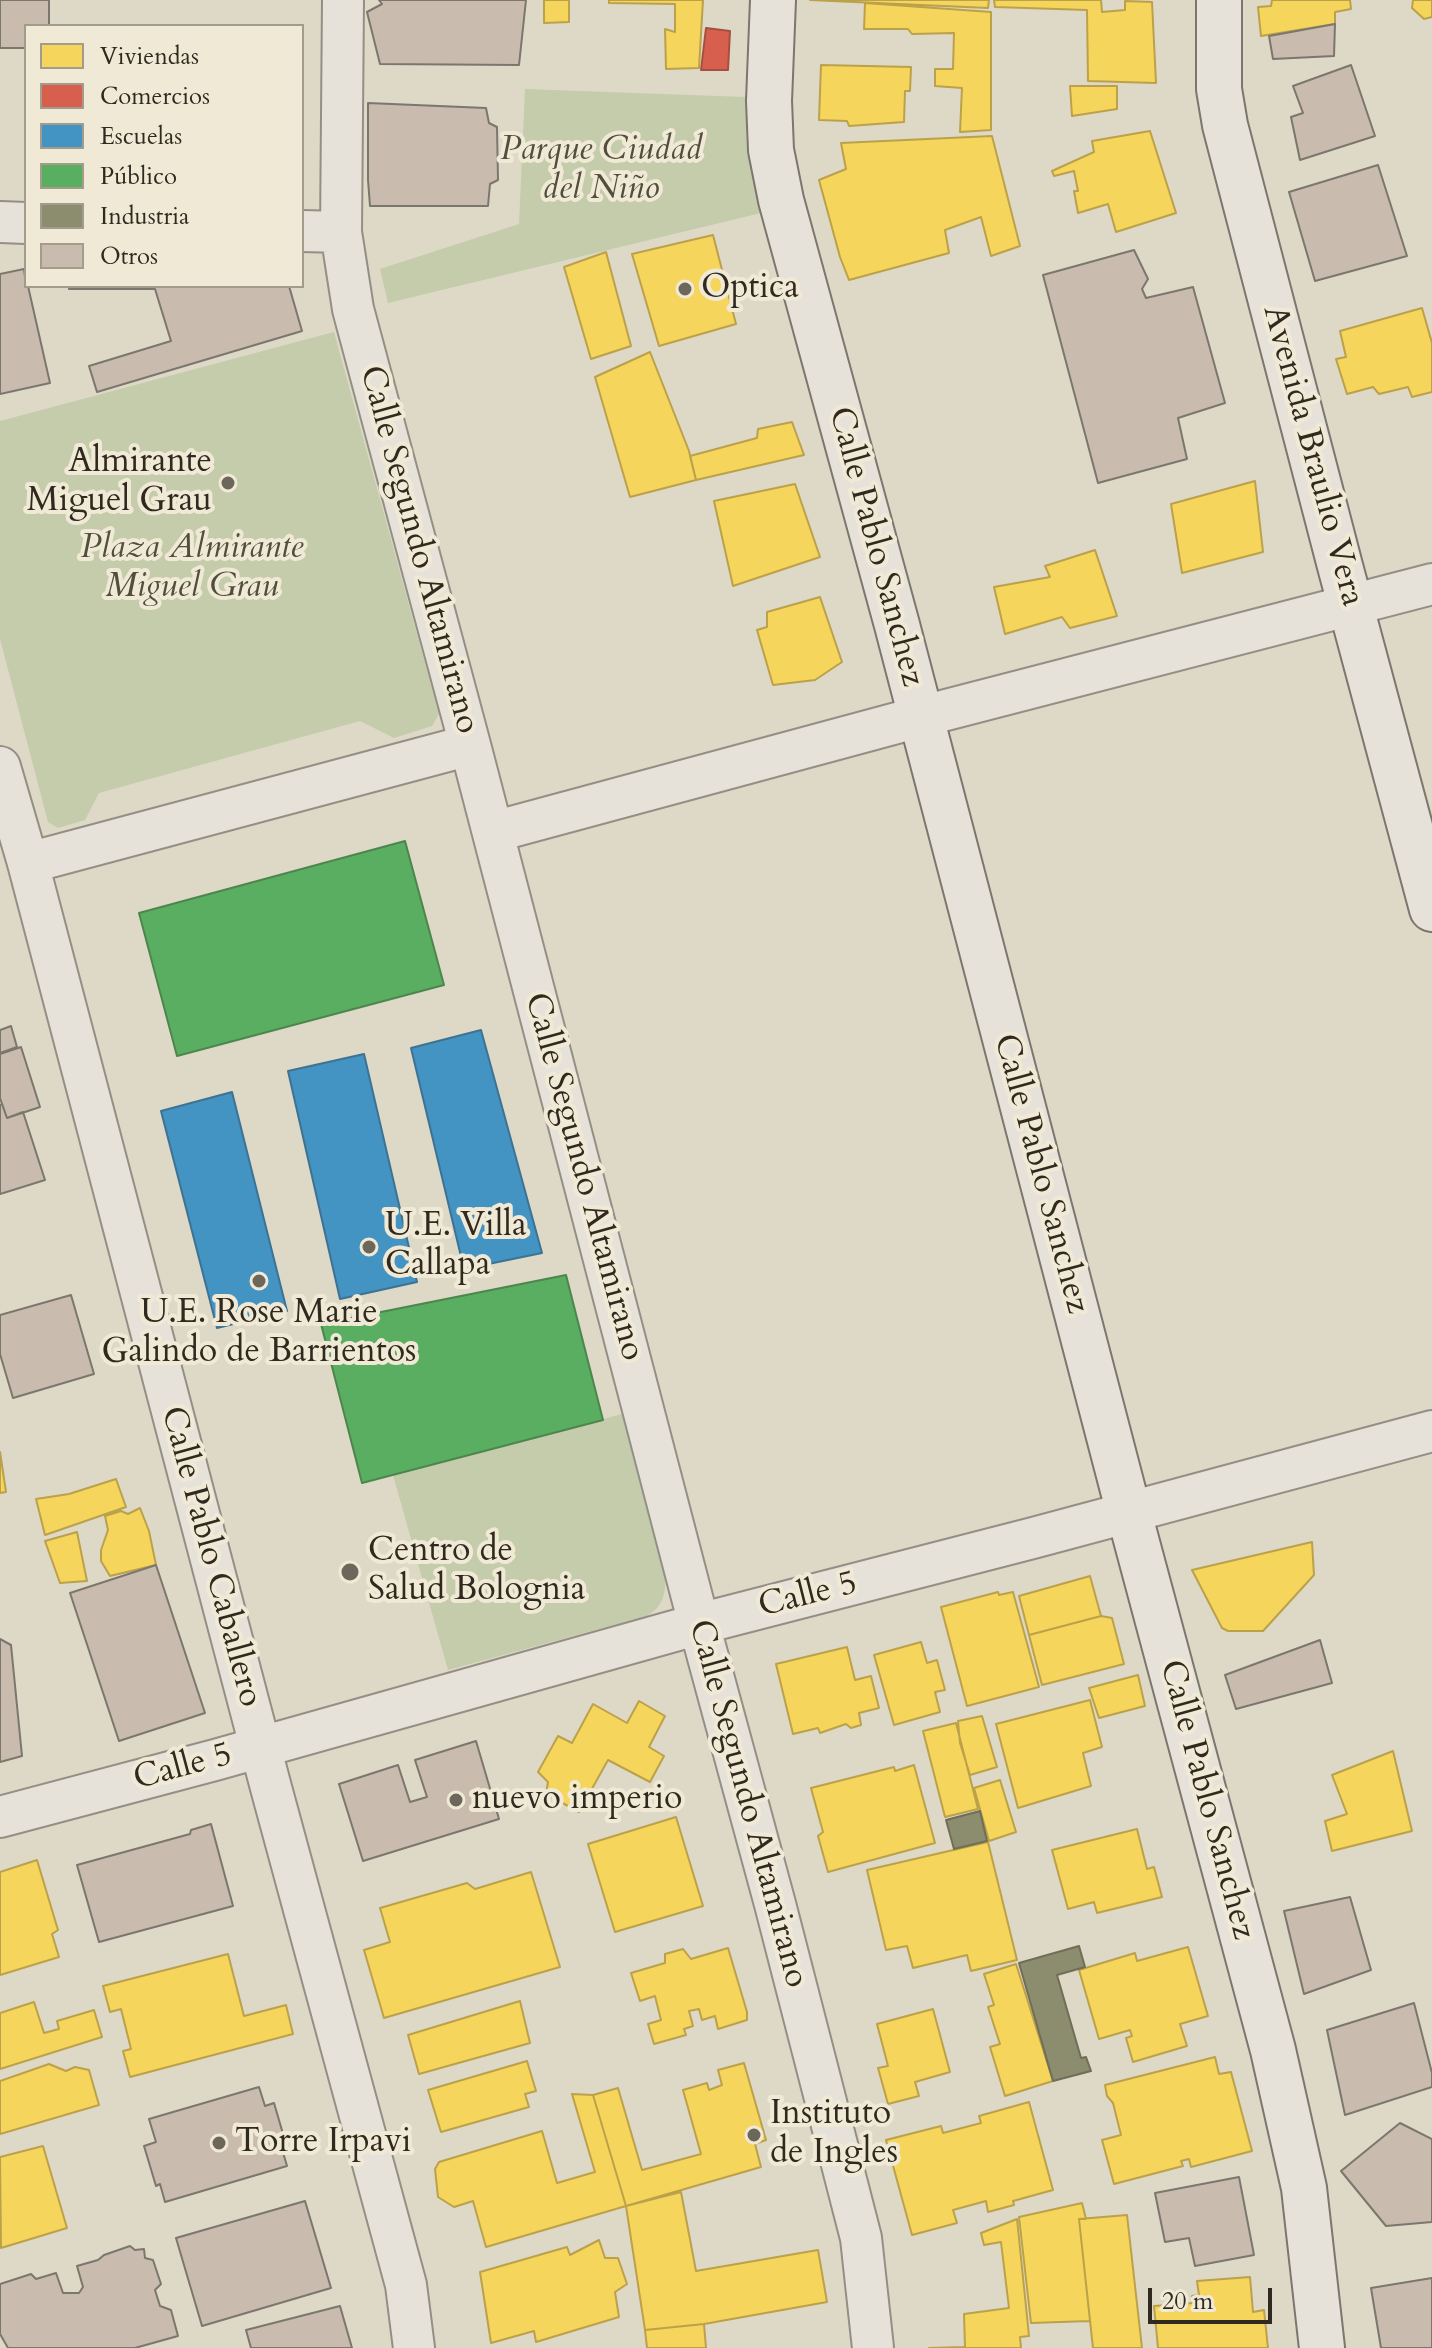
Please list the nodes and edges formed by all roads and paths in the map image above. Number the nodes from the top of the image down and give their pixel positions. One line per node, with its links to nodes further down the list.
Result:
1 (343, 0): 7 (street, Calle Segundo Altamirano)
2 (773, 0): 10 (main road, Calle Pablo Sanchez)
3 (1219, 0): 9 (main road, Avenida Braulio Vera)
4 (0, 222): 5 (street)
5 (24, 223)
6 (304, 231): 7 (street)
7 (341, 232): 11 (street, Calle Segundo Altamirano)
8 (1432, 584): 9 (street)
9 (1351, 605): 10 (street); 15 (main road, Avenida Braulio Vera)
10 (919, 717): 13 (street); 17 (main road, Calle Pablo Sanchez)
11 (470, 745): 13 (street, Calle Segundo Altamirano); 14 (street)
12 (0, 767): 14 (street, Calle Pablo Caballero)
13 (493, 832): 18 (street, Calle Segundo Altamirano)
14 (28, 863): 19 (street, Calle Pablo Caballero)
15 (1432, 909)
16 (1432, 1431): 17 (street, Calle 5)
17 (1129, 1513): 18 (street, Calle 5); 23 (main road, Calle Pablo Sanchez)
18 (699, 1624): 19 (street, Calle 5); 22 (street, Calle Segundo Altamirano)
19 (261, 1747): 20 (street, Calle 5); 21 (street, Calle Pablo Caballero)
20 (0, 1817)
21 (414, 2348)
22 (873, 2348)
23 (1322, 2348)

